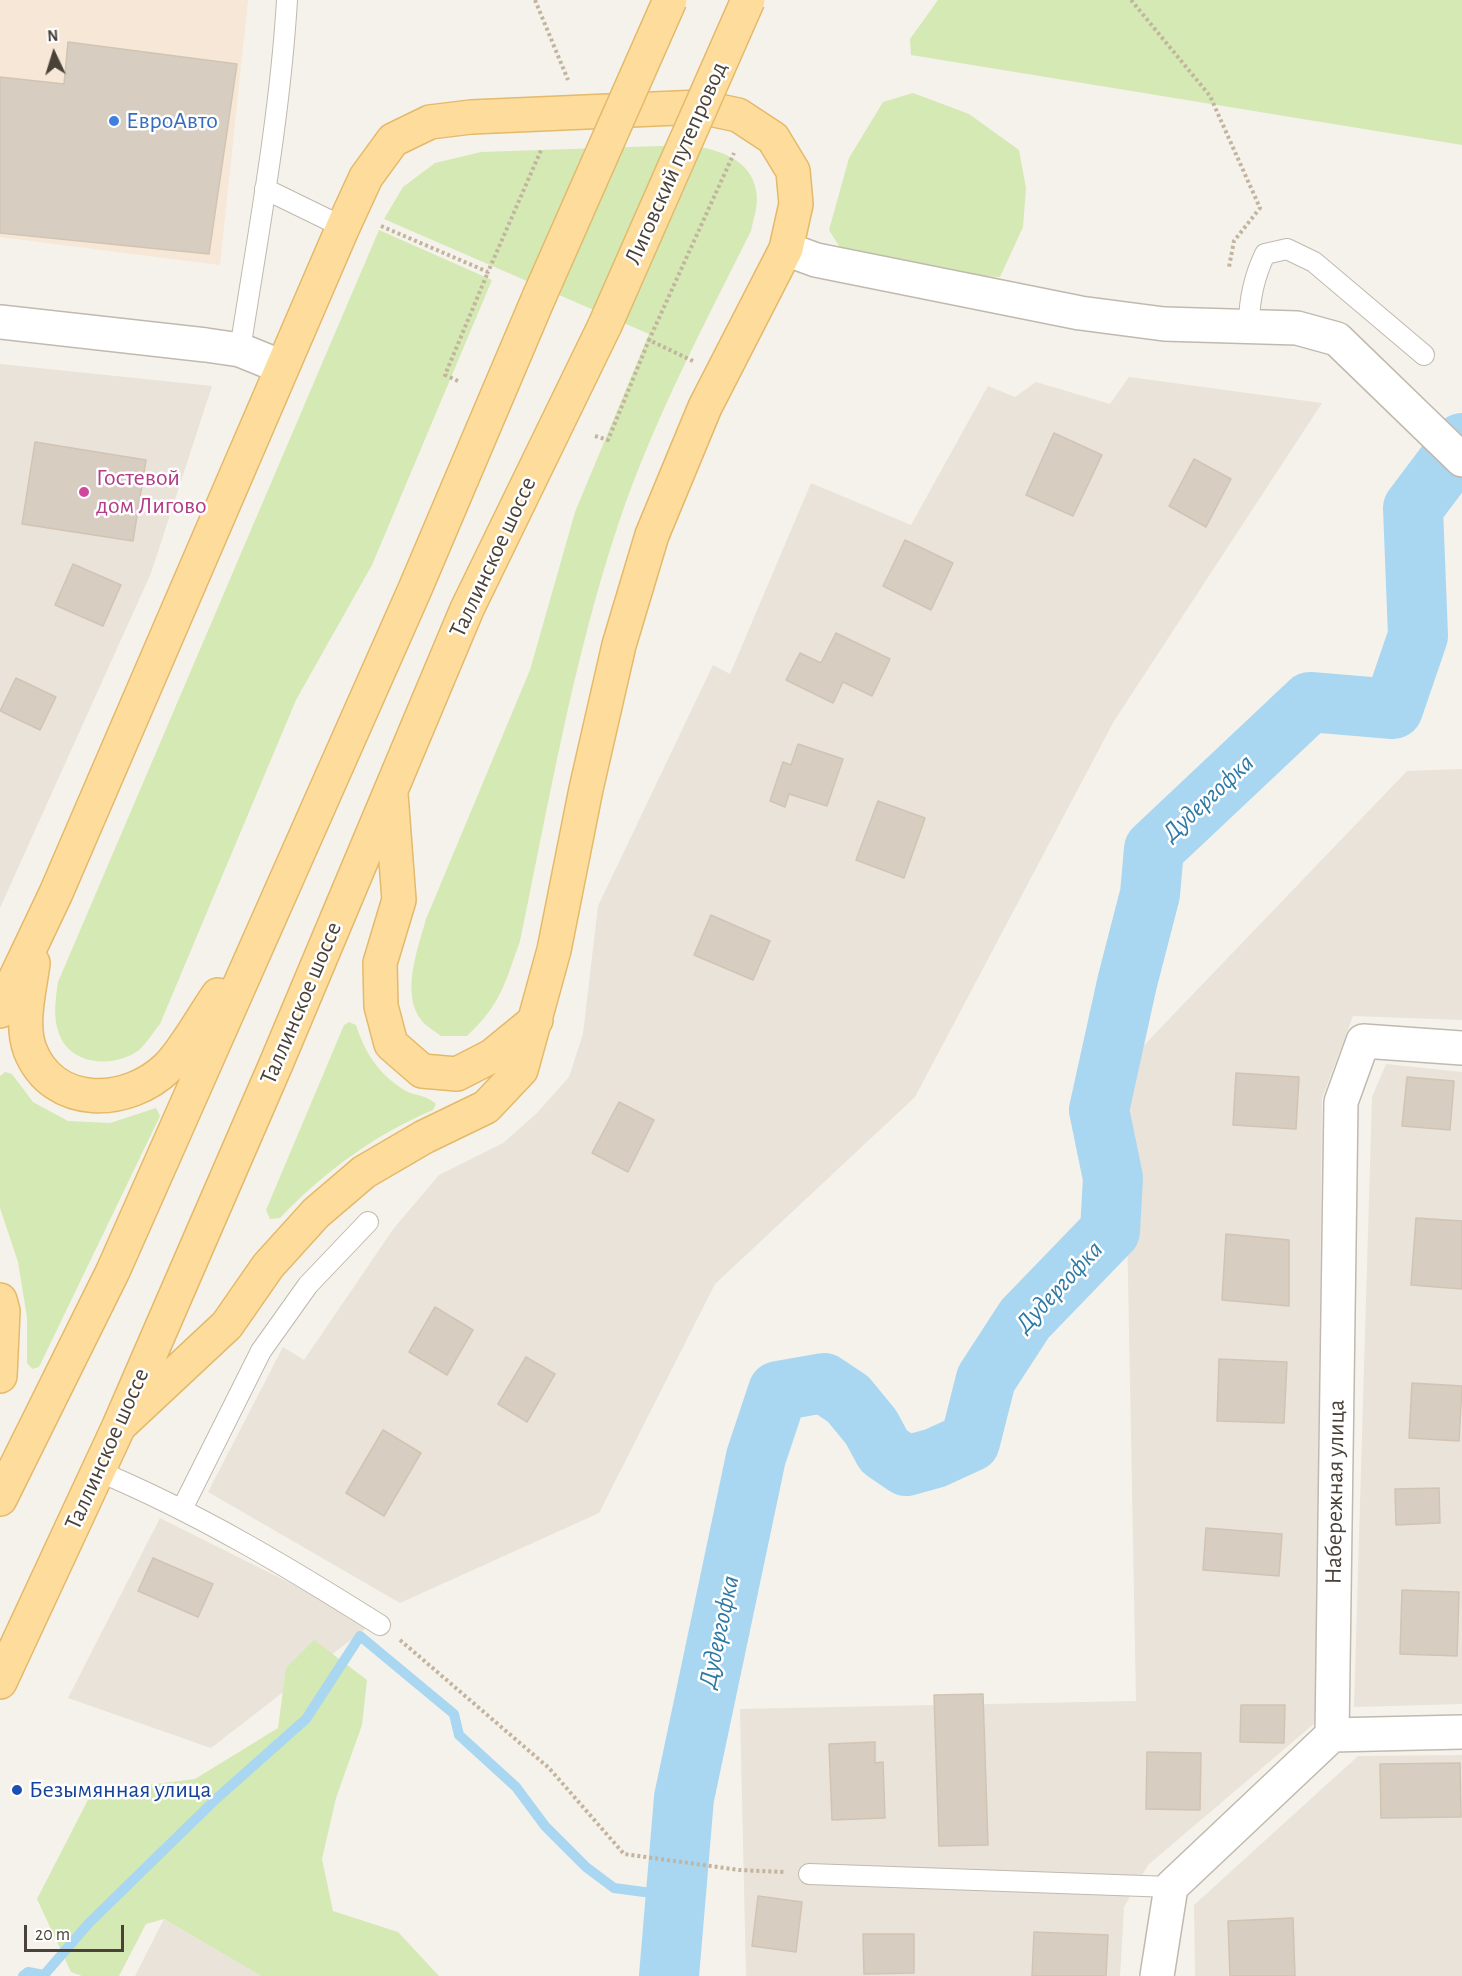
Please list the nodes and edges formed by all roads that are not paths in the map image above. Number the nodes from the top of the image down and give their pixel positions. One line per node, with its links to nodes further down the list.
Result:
1 (287, 0): 4 (lane)
2 (670, 0): 15 (main road, bridge)
3 (748, 0): 8 (main road, Лиговский путепровод, bridge)
4 (265, 189): 5 (lane); 10 (lane)
5 (357, 224): 6 (main road); 12 (main road)
6 (786, 249): 9 (street); 18 (main road)
7 (0, 322): 10 (street)
8 (605, 325): 14 (main road, Таллинское шоссе)
9 (1249, 325): 11 (lane); 13 (street)
10 (240, 350): 12 (street)
11 (1424, 355)
12 (282, 367): 16 (main road)
13 (1462, 460)
14 (391, 787): 18 (main road); 23 (main road, Таллинское шоссе)
15 (263, 929): 16 (main road); 25 (main road)
16 (36, 939): 17 (main road)
17 (0, 1011)
18 (536, 1020): 23 (main road)
19 (1462, 1048): 30 (street, Набережная улица)
20 (368, 1222): 26 (lane)
21 (1, 1308): 22 (main road)
22 (0, 1376)
23 (119, 1426): 24 (main road, Таллинское шоссе)
24 (98, 1472): 26 (lane); 28 (main road, Таллинское шоссе)
25 (0, 1499)
26 (182, 1509): 27 (lane)
27 (380, 1625)
28 (0, 1682)
29 (1462, 1732): 30 (street)
30 (1332, 1735): 32 (street)
31 (809, 1874): 32 (lane)
32 (1172, 1887): 33 (street)
33 (1157, 1976)

